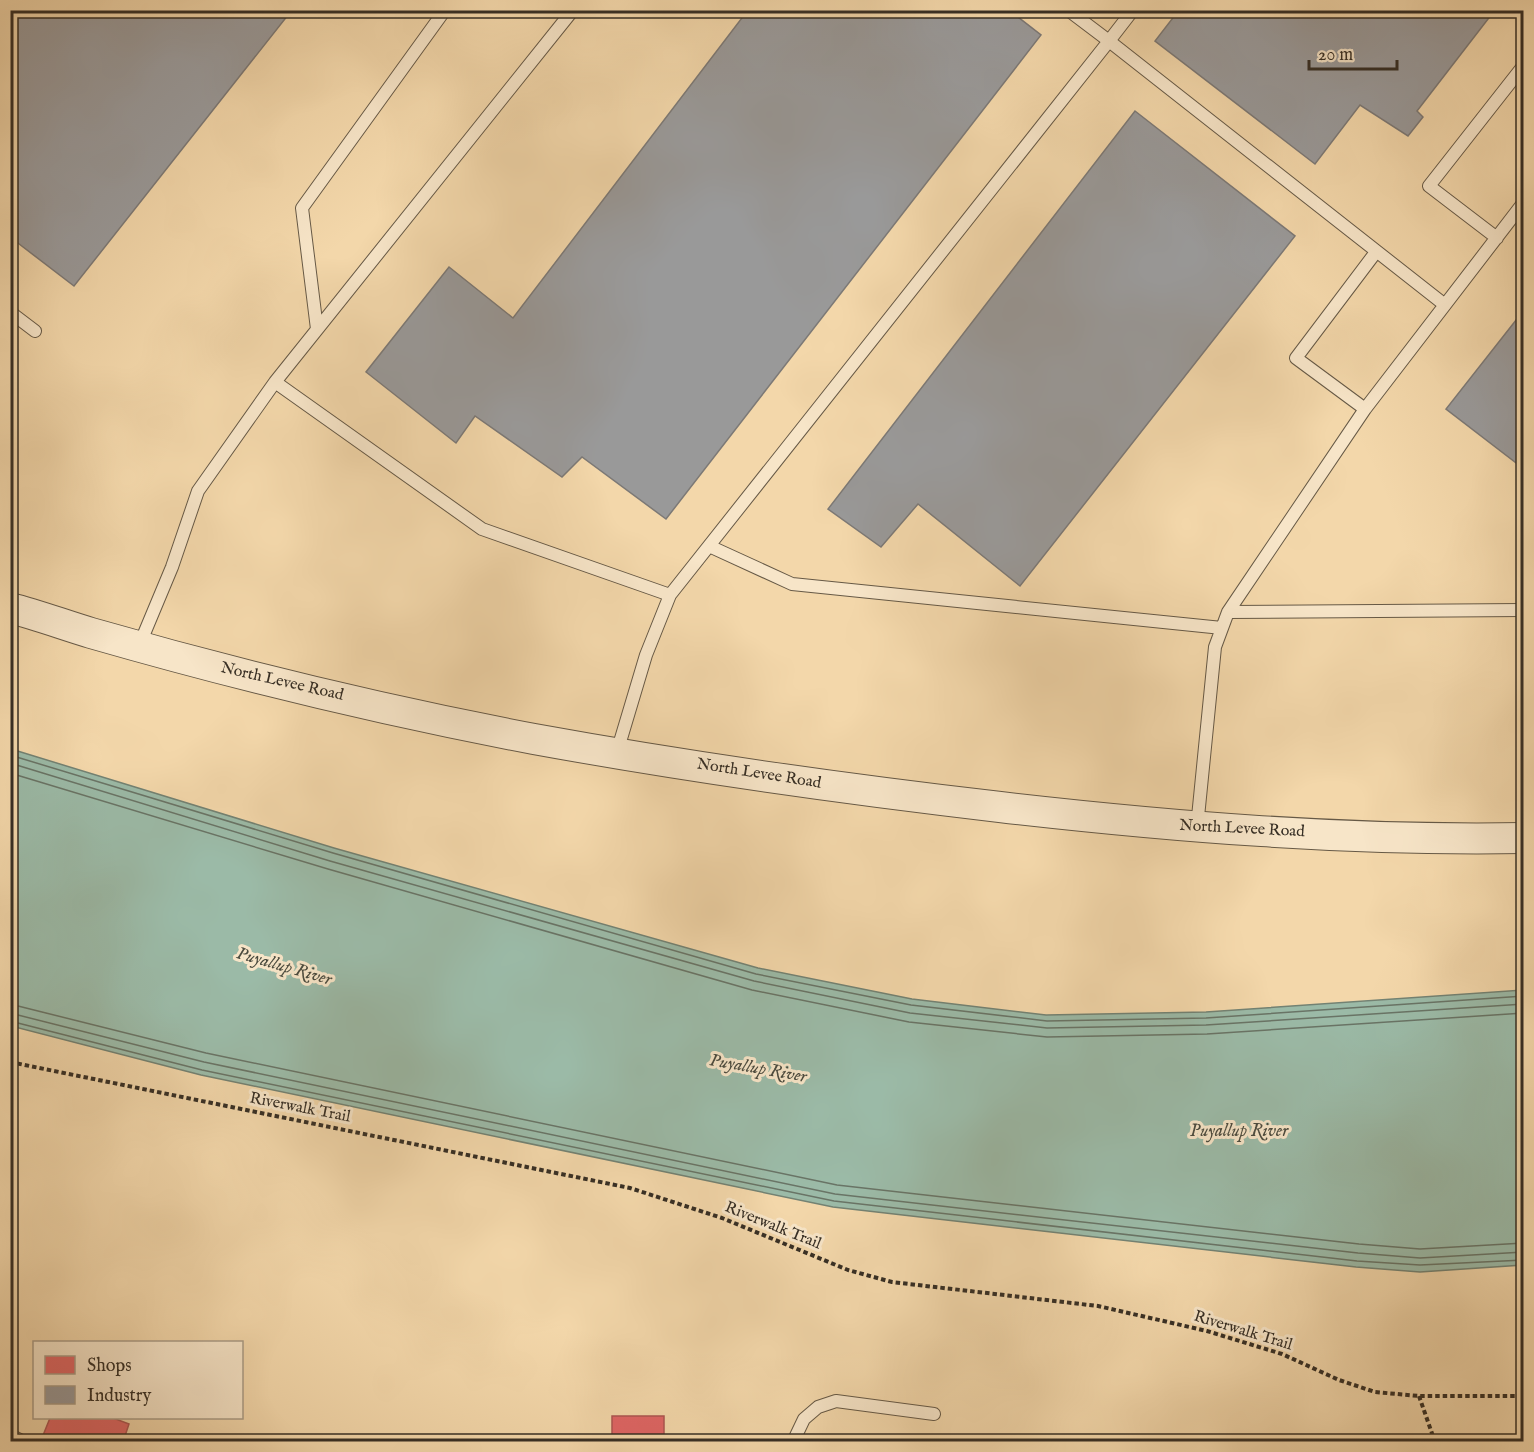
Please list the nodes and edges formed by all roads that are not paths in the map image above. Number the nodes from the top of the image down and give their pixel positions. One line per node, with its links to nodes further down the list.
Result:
1 (445, 10): 12 (lane)
2 (573, 10): 12 (lane)
3 (1068, 10): 5 (lane)
4 (1133, 10): 5 (lane)
5 (1109, 41): 9 (lane); 16 (lane)
6 (1524, 65): 8 (lane)
7 (1524, 202): 8 (lane)
8 (1497, 238): 10 (lane)
9 (1376, 252): 10 (lane); 15 (lane)
10 (1445, 305): 15 (lane)
11 (10, 312): 13 (lane)
12 (317, 329): 14 (lane)
13 (35, 331)
14 (275, 382): 17 (lane); 22 (lane)
15 (1365, 410): 20 (lane)
16 (709, 546): 17 (lane); 21 (lane)
17 (670, 595): 23 (lane)
18 (10, 608): 22 (street, North Levee Road)
19 (1524, 610): 20 (lane)
20 (1228, 612): 21 (lane)
21 (1222, 628): 24 (lane)
22 (139, 646): 23 (street, North Levee Road)
23 (617, 752): 24 (street, North Levee Road)
24 (1197, 827): 25 (street, North Levee Road)
25 (1524, 838)
26 (933, 1414): 29 (lane)
27 (10, 1435): 28 (lane)
28 (24, 1442)
29 (793, 1442)

